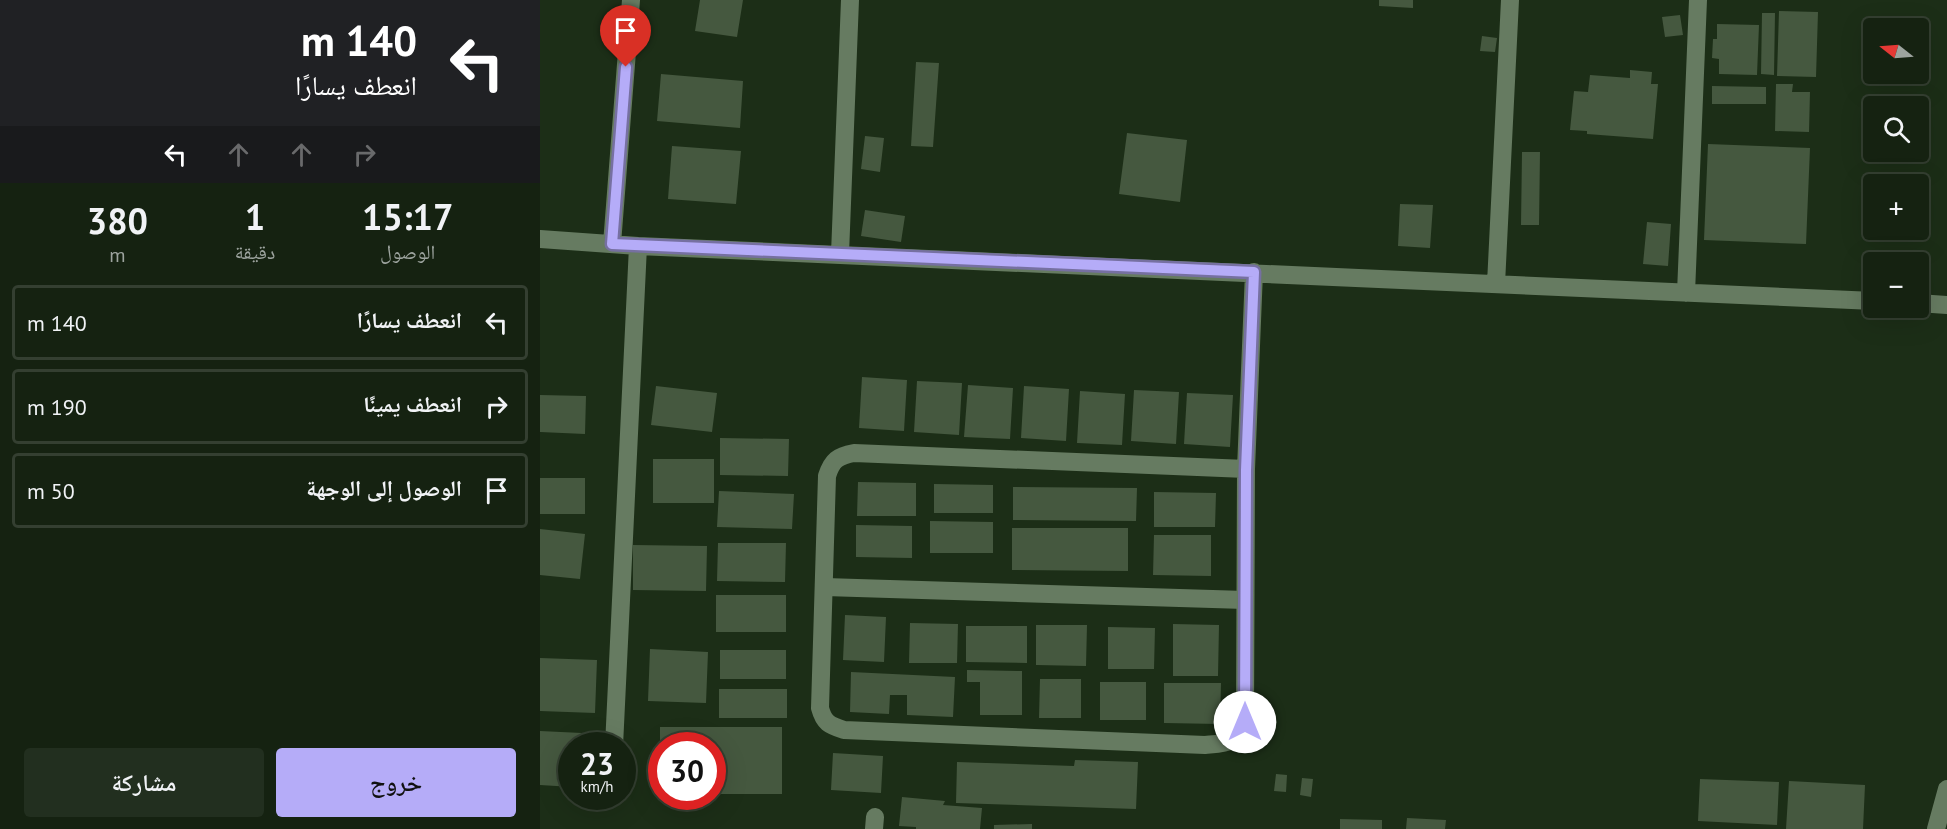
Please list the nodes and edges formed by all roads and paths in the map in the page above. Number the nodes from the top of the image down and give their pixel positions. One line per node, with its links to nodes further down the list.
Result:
1 (631, 0): 6 (street)
2 (850, 0): 8 (street)
3 (1510, 0): 10 (street)
4 (1698, 0): 11 (street)
5 (540, 239): 6 (street)
6 (612, 244): 7 (street)
7 (638, 246): 8 (street); 18 (street)
8 (840, 254): 9 (street)
9 (1254, 272): 10 (street); 15 (street)
10 (1496, 284): 11 (street)
11 (1686, 293): 12 (street)
12 (1863, 301)
13 (1929, 304): 14 (street)
14 (1947, 305)
15 (1246, 470): 16 (street); 17 (street)
16 (825, 587): 17 (street); 17 (street)
17 (1245, 600)
18 (615, 732)
19 (1947, 789): 20 (street)
20 (1936, 829)

